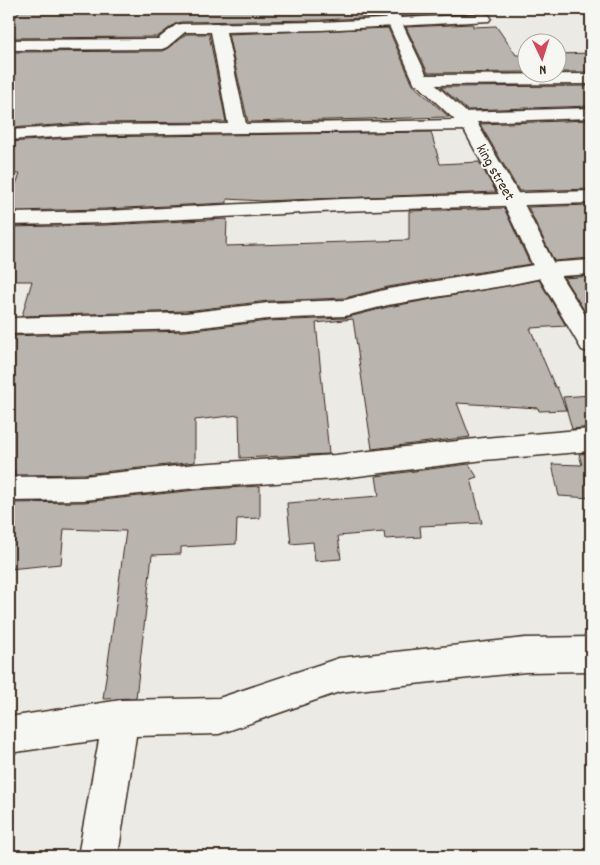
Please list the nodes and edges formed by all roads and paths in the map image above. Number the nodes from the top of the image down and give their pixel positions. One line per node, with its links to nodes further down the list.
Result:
1 (393, 15): 2 (street); 3 (street); 6 (street, king street)
2 (484, 18)
3 (218, 27): 4 (street); 9 (street)
4 (9, 45)
5 (591, 78): 6 (street)
6 (421, 80): 8 (street, king street)
7 (591, 113): 8 (street)
8 (466, 121): 9 (street); 12 (street, king street)
9 (238, 129): 10 (street)
10 (9, 135)
11 (591, 197): 12 (street)
12 (512, 200): 13 (street); 15 (street, king street)
13 (9, 219)
14 (591, 267): 15 (street)
15 (546, 270): 16 (street); 17 (street, king street)
16 (9, 326)
17 (591, 344)
18 (591, 440): 19 (street)
19 (9, 489)
20 (591, 654): 21 (street)
21 (121, 718): 22 (street); 23 (street)
22 (9, 735)
23 (98, 856)

